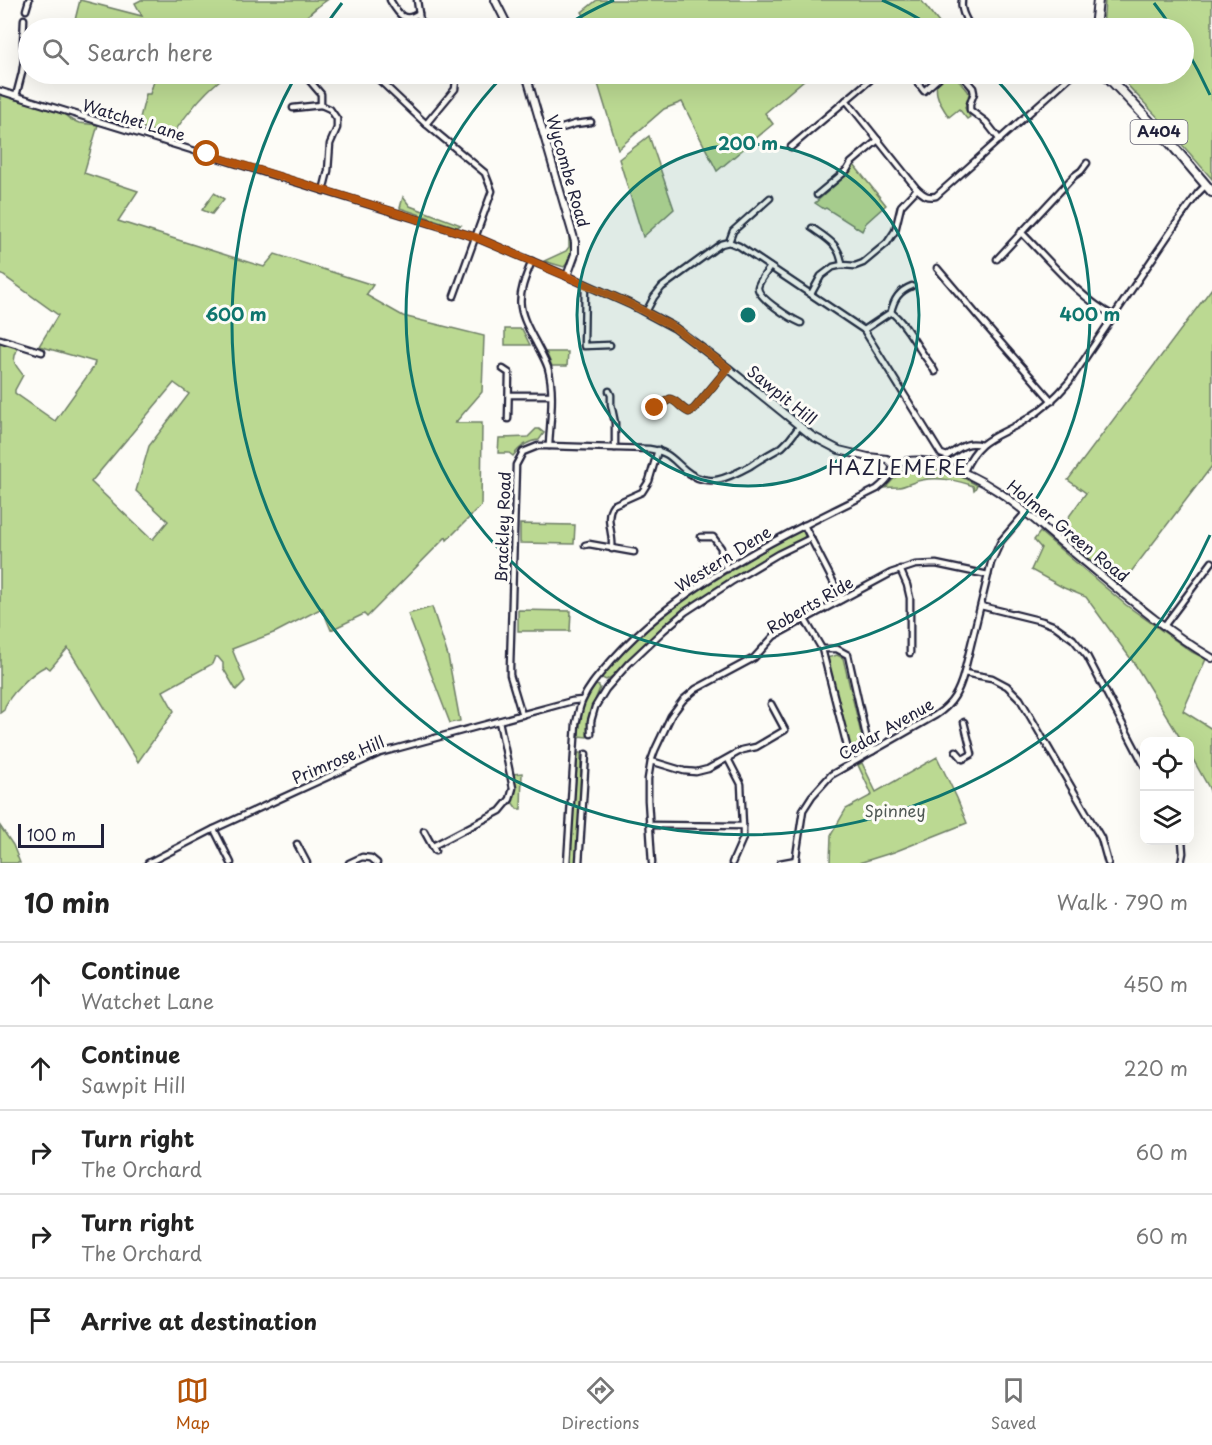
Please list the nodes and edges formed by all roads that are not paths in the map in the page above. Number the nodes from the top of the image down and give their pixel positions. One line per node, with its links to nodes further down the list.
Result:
1 (28, 0): 7 (street)
2 (390, 0): 8 (street)
3 (417, 0): 8 (street)
4 (495, 0): 10 (street)
5 (962, 0): 11 (street)
6 (1098, 0): 12 (main road)
7 (26, 10)
8 (419, 13): 9 (street)
9 (420, 18)
10 (504, 18)
11 (966, 18)
12 (1096, 18)
13 (19, 84): 26 (street)
14 (312, 84): 29 (street)
15 (384, 84): 32 (street)
16 (456, 84): 32 (street)
17 (529, 84): 33 (street, Wycombe Road)
18 (863, 84): 28 (street)
19 (919, 84): 25 (street)
20 (932, 84): 25 (street)
21 (970, 84): 35 (street)
22 (1062, 84): 35 (street)
23 (1114, 84): 38 (main road, A404)
24 (0, 91): 26 (street, Watchet Lane)
25 (924, 91): 27 (street)
26 (16, 96): 40 (street, Watchet Lane)
27 (929, 97)
28 (846, 100): 34 (street); 36 (street)
29 (321, 105): 30 (street); 40 (street)
30 (292, 108)
31 (591, 122): 33 (street)
32 (426, 124): 46 (street)
33 (543, 134): 53 (street, Wycombe Road)
34 (878, 140): 39 (street); 42 (street)
35 (1000, 140): 39 (street)
36 (791, 147)
37 (1087, 163): 45 (street)
38 (1206, 185): 41 (main road, A404); 60 (street)
39 (917, 189): 50 (street)
40 (323, 191): 46 (street, Watchet Lane)
41 (1212, 192)
42 (817, 195)
43 (770, 198): 47 (street)
44 (812, 228): 50 (street)
45 (1021, 232): 48 (street); 60 (street)
46 (475, 237): 49 (street, Watchet Lane); 57 (street)
47 (729, 242): 51 (street); 58 (street)
48 (996, 259)
49 (532, 261): 53 (street, Watchet Lane); 71 (street)
50 (843, 265): 56 (street)
51 (770, 267): 56 (street); 61 (street)
52 (938, 268): 72 (street)
53 (567, 276): 54 (street, Sawpit Hill)
54 (585, 284): 58 (street, Sawpit Hill); 64 (street)
55 (912, 286): 59 (street)
56 (811, 294): 62 (street)
57 (454, 296)
58 (646, 312): 66 (street, Sawpit Hill)
59 (891, 312): 62 (street); 68 (street)
60 (1114, 316): 72 (street)
61 (801, 323)
62 (864, 330): 76 (street)
63 (0, 339): 65 (street)
64 (610, 345)
65 (42, 352)
66 (728, 368): 73 (street); 75 (street, Sawpit Hill)
67 (503, 369): 70 (street)
68 (935, 372)
69 (609, 391): 78 (street)
70 (509, 395): 71 (street); 74 (street)
71 (550, 395): 77 (street)
72 (1052, 401): 76 (street)
73 (655, 408)
74 (508, 419)
75 (799, 427): 79 (street); 80 (street, Sawpit Hill)
76 (981, 445): 81 (street)
77 (549, 446): 78 (street); 107 (street, Brackley Road)
78 (615, 448): 79 (street)
79 (658, 450): 87 (street)
80 (893, 465): 81 (street, Holmer Green Road); 83 (street, Western Dene)
81 (964, 471): 82 (street, Holmer Green Road)
82 (1026, 512): 94 (street, Cedar Avenue); 98 (street, Holmer Green Road)
83 (804, 525): 85 (street); 92 (street, Western Dene)
84 (701, 537): 89 (street)
85 (811, 538): 95 (street); 104 (street)
86 (585, 545): 87 (street)
87 (612, 549): 88 (street)
88 (634, 552)
89 (721, 558): 91 (street); 92 (street)
90 (1212, 562): 98 (street)
91 (705, 568)
92 (727, 569): 103 (street, Western Dene)
93 (900, 569): 94 (street, Roberts Ride); 95 (street, Roberts Ride); 100 (street)
94 (988, 575): 96 (street, Cedar Avenue)
95 (842, 599): 97 (street, Roberts Ride)
96 (981, 606): 102 (street, Cedar Avenue); 114 (street)
97 (804, 618): 99 (street); 116 (street, Roberts Ride)
98 (1164, 626): 101 (street, Holmer Green Road)
99 (822, 649): 111 (street); 117 (street)
100 (910, 653)
101 (1212, 658)
102 (964, 673): 111 (street, Cedar Avenue); 135 (street)
103 (596, 679): 104 (street); 105 (street, Western Dene)
104 (606, 688): 110 (street)
105 (582, 700): 107 (street, Primrose Hill); 130 (street)
106 (771, 704): 115 (street)
107 (522, 715): 108 (street, Primrose Hill)
108 (499, 721): 120 (street, Primrose Hill); 121 (street)
109 (964, 722): 112 (street)
110 (591, 734)
111 (873, 751): 117 (street, Cedar Avenue)
112 (957, 751)
113 (586, 754): 131 (street)
114 (1140, 757)
115 (728, 759): 116 (street); 119 (street)
116 (651, 761): 118 (street, Roberts Ride)
117 (853, 762): 124 (street, Cedar Avenue)
118 (650, 825): 119 (street); 132 (street, Roberts Ride)
119 (743, 826): 133 (street)
120 (214, 829): 125 (street, Primrose Hill); 126 (street)
121 (424, 831)
122 (297, 844): 127 (street)
123 (1183, 845): 136 (street)
124 (796, 861): 134 (street)
125 (148, 863)
126 (231, 863)
127 (307, 863)
128 (349, 863): 129 (street)
129 (377, 863)
130 (567, 863)
131 (579, 863)
132 (652, 863)
133 (732, 863)
134 (780, 863)
135 (1108, 863)
136 (1181, 863)

